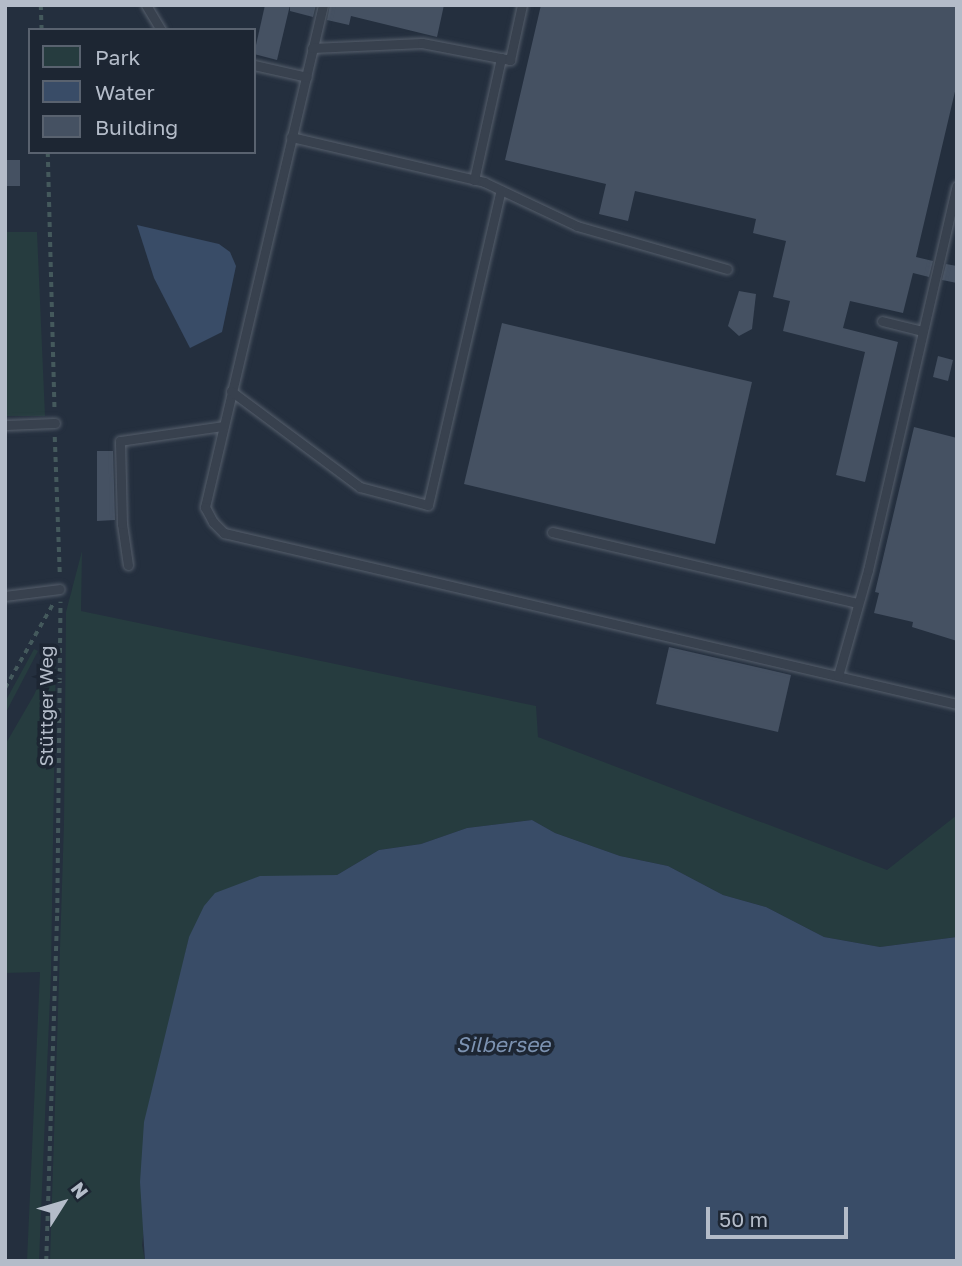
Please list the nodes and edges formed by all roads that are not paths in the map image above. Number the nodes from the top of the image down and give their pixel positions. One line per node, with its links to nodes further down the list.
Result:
1 (146, 5): 4 (lane)
2 (323, 5): 5 (lane)
3 (522, 5): 6 (lane)
4 (160, 28)
5 (312, 48): 6 (lane); 8 (lane)
6 (501, 58): 10 (lane)
7 (256, 65): 8 (lane)
8 (307, 77): 9 (lane)
9 (291, 137): 10 (lane); 16 (lane)
10 (474, 180): 12 (lane)
11 (957, 186): 15 (lane)
12 (501, 190): 13 (lane); 16 (lane)
13 (727, 269)
14 (882, 321): 15 (lane)
15 (922, 331): 24 (lane)
16 (231, 391): 19 (lane)
17 (55, 423): 18 (lane)
18 (5, 425)
19 (223, 426): 21 (lane); 25 (lane)
20 (552, 532): 24 (lane)
21 (128, 565)
22 (60, 589): 23 (lane)
23 (5, 596)
24 (858, 603): 25 (lane)
25 (838, 676): 26 (lane)
26 (957, 704)

